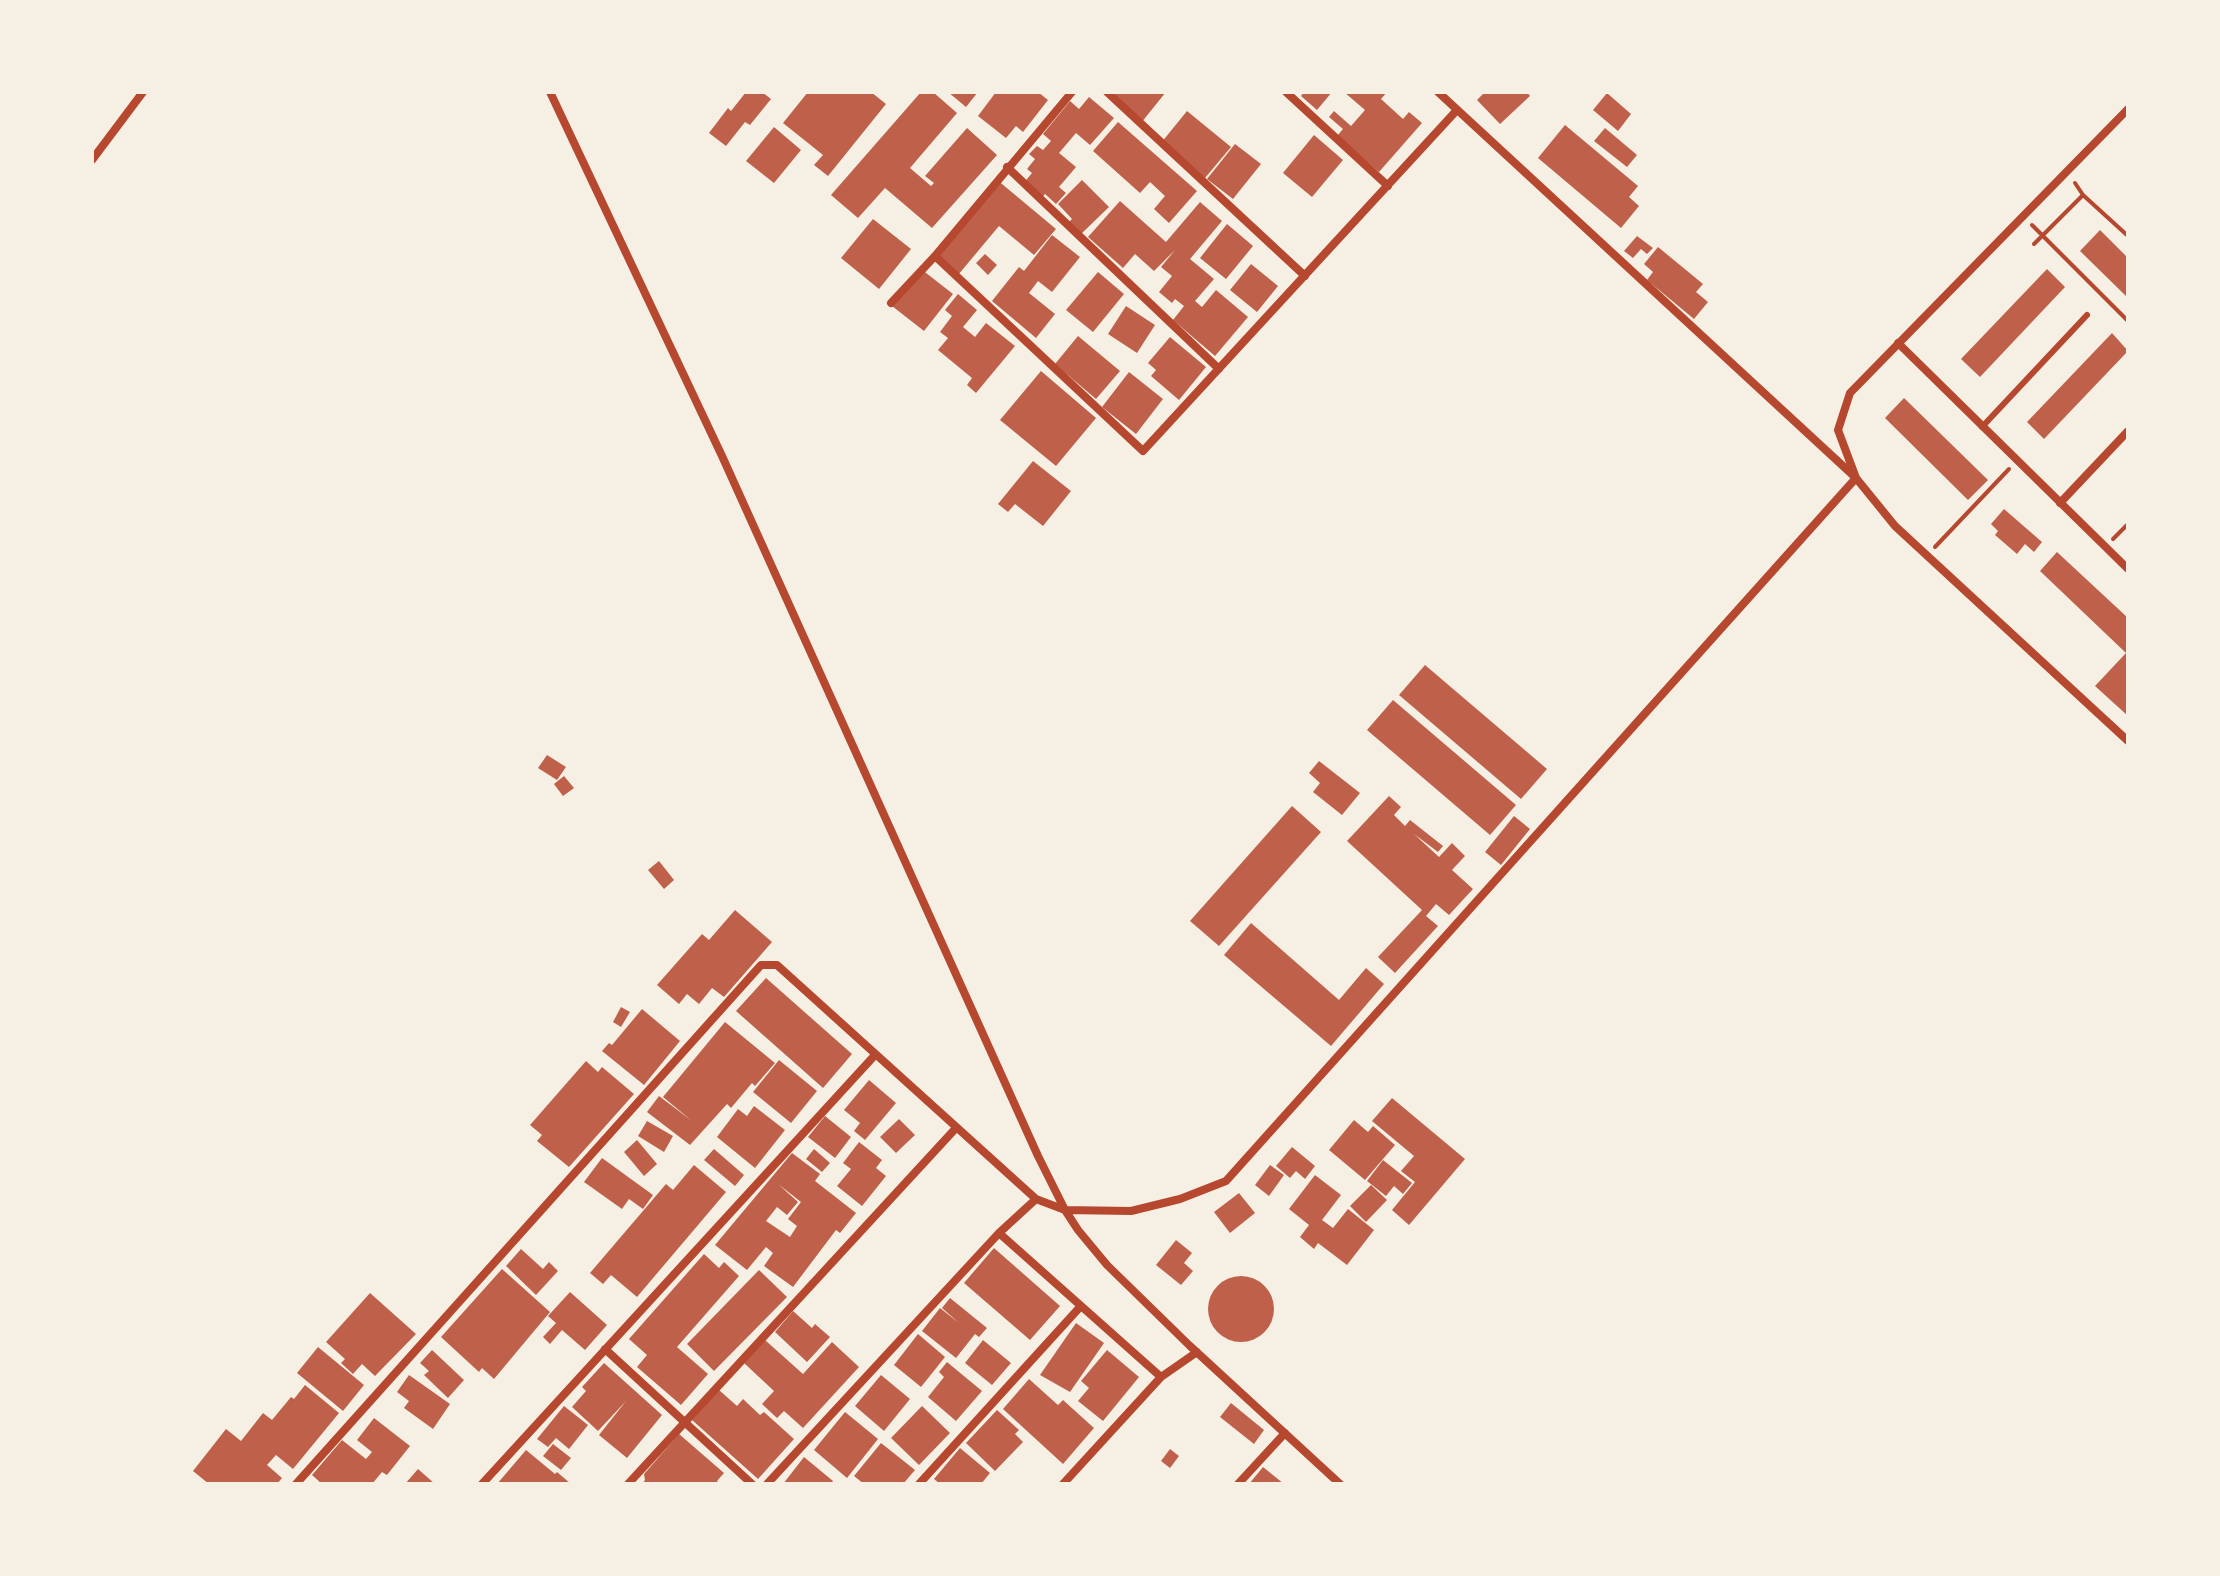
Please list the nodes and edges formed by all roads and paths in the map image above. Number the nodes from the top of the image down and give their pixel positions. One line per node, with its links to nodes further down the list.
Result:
1 (143, 92): 9 (street)
2 (550, 92): 36 (street)
3 (1072, 92): 10 (street)
4 (1107, 92): 19 (street)
5 (1286, 92): 12 (street)
6 (1438, 92): 8 (street)
7 (2128, 109): 11 (street)
8 (1457, 110): 12 (street); 28 (street)
9 (92, 160)
10 (1007, 167): 18 (street); 24 (street)
11 (2068, 171): 13 (path); 14 (street)
12 (1388, 186): 19 (street)
13 (2083, 195): 15 (path); 16 (path)
14 (2022, 215): 15 (path); 23 (street)
15 (2042, 235): 17 (path); 22 (path)
16 (2128, 236)
17 (2034, 244)
18 (935, 256): 20 (street); 24 (street)
19 (1305, 276): 24 (street)
20 (891, 303)
21 (2087, 315): 25 (lane)
22 (2128, 321)
23 (1898, 343): 25 (street); 28 (street)
24 (1219, 369)
25 (1982, 427): 27 (street)
26 (2128, 431): 29 (street)
27 (2016, 461): 29 (street); 30 (path)
28 (1856, 478): 30 (street); 36 (street)
29 (2060, 503): 31 (street)
30 (1927, 555): 32 (street)
31 (2128, 569)
32 (2128, 741)
33 (875, 1055): 34 (street); 39 (street); 44 (street)
34 (956, 1128): 35 (street); 42 (street)
35 (1036, 1199): 36 (street); 37 (street)
36 (1065, 1210): 40 (street)
37 (999, 1233): 38 (street); 48 (street)
38 (1080, 1307): 41 (street); 49 (street)
39 (605, 1349): 42 (street); 45 (street)
40 (1197, 1352): 41 (street); 43 (street)
41 (1161, 1377): 50 (street)
42 (685, 1422): 46 (street); 47 (street)
43 (1285, 1433): 51 (street); 52 (street)
44 (296, 1484)
45 (482, 1484)
46 (628, 1484)
47 (752, 1484)
48 (767, 1484)
49 (919, 1484)
50 (1063, 1484)
51 (1238, 1484)
52 (1340, 1484)

